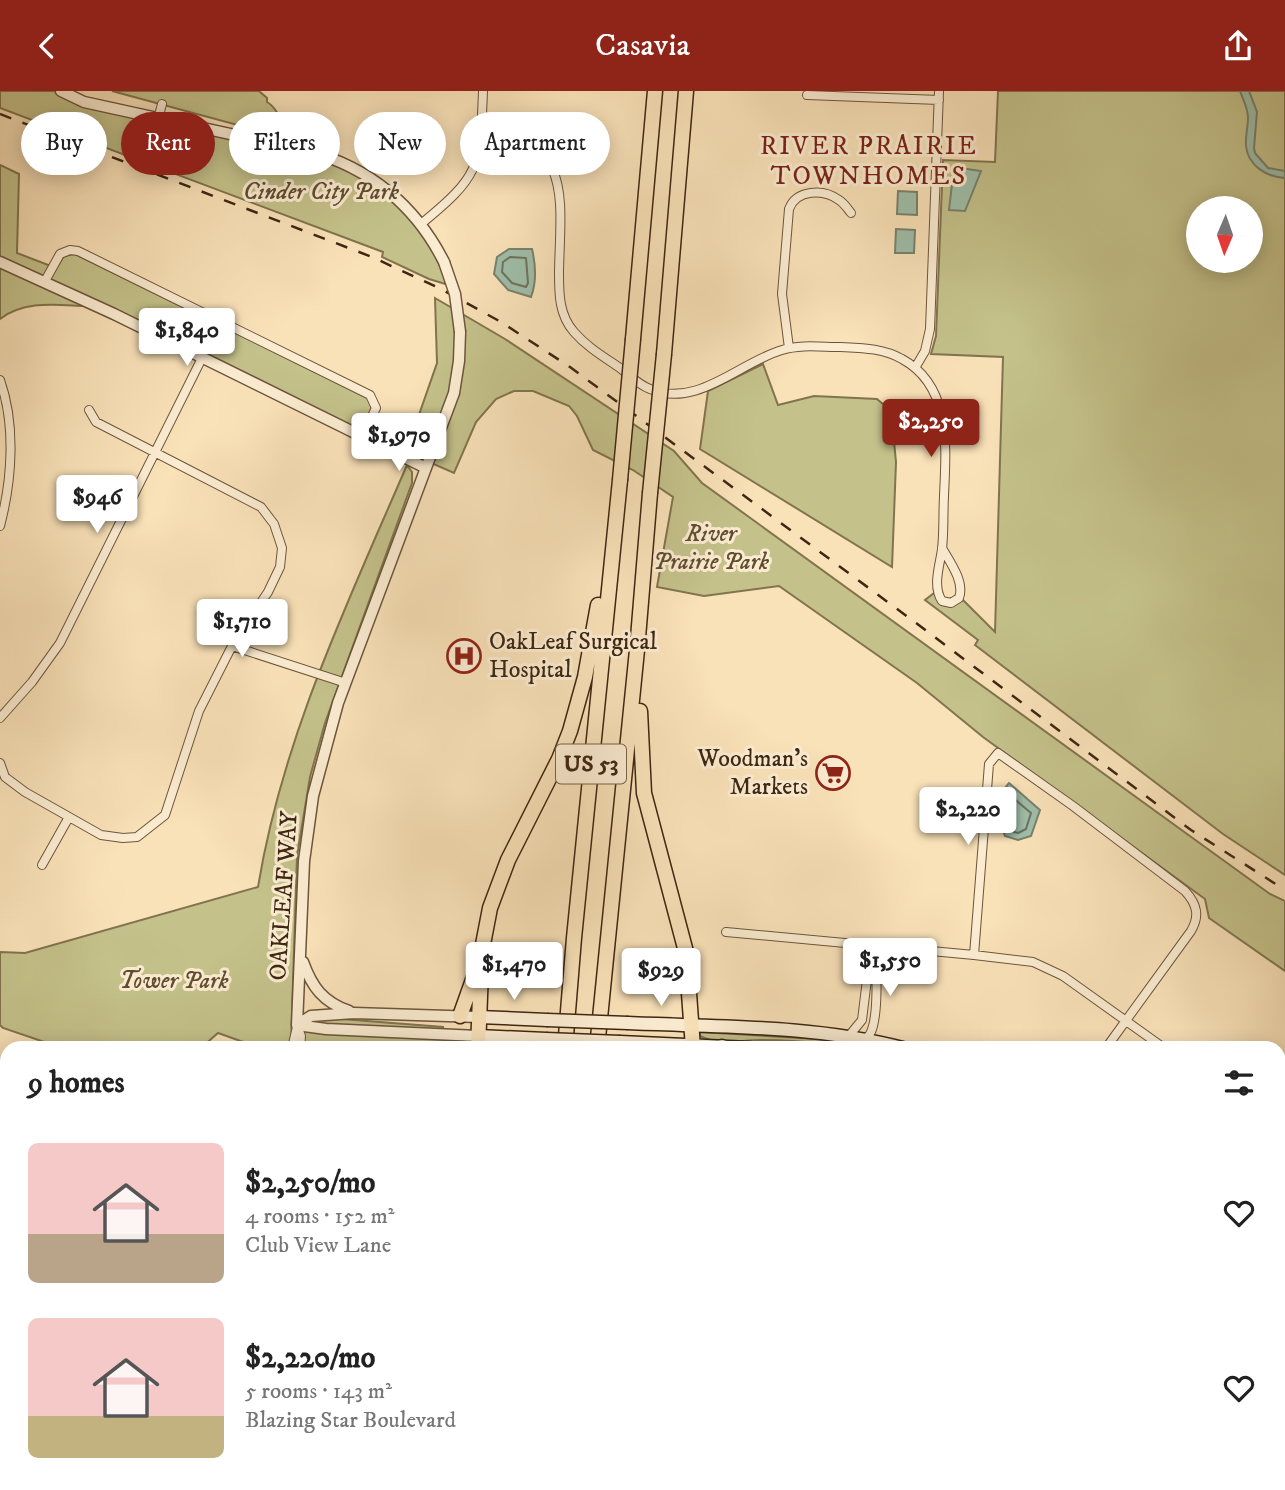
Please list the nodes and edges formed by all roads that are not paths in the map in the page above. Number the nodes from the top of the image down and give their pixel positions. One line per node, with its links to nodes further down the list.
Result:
1 (61, 91): 8 (street, OAKLEAF WAY)
2 (483, 91): 10 (street)
3 (655, 91): 27 (highway, US 53, bridge)
4 (686, 91): 30 (highway, US 53, bridge)
5 (807, 95): 6 (street)
6 (939, 96): 20 (street)
7 (162, 104): 9 (street)
8 (128, 112)
9 (160, 112)
10 (482, 112)
11 (215, 131): 15 (street, OAKLEAF WAY)
12 (472, 175): 15 (street)
13 (555, 175): 18 (street)
14 (851, 213): 18 (street)
15 (421, 224): 25 (street, OAKLEAF WAY, bridge)
16 (0, 262): 17 (street)
17 (45, 281): 19 (street); 23 (street)
18 (789, 348): 20 (street)
19 (202, 358): 23 (street); 24 (street)
20 (915, 368): 28 (street)
21 (0, 380): 26 (street)
22 (89, 410): 24 (street)
23 (362, 437): 25 (street)
24 (155, 452): 29 (street); 32 (street)
25 (426, 468): 31 (street, OAKLEAF WAY)
26 (0, 526)
27 (612, 546): 40 (highway); 53 (highway, US 53)
28 (942, 548): 28 (street)
29 (232, 646): 31 (street); 34 (street)
30 (637, 650): 46 (highway); 54 (highway, US 53)
31 (346, 683): 39 (street, OAKLEAF WAY)
32 (0, 717)
33 (0, 763): 34 (street)
34 (69, 817): 35 (street)
35 (41, 865)
36 (726, 932): 37 (street)
37 (874, 946): 38 (street); 47 (street); 58 (street)
38 (974, 954): 44 (street); 44 (street)
39 (301, 956): 41 (street); 45 (street, OAKLEAF WAY)
40 (480, 960): 42 (highway); 43 (highway)
41 (354, 1013): 42 (street); 45 (street)
42 (460, 1016): 43 (street)
43 (480, 1017): 46 (main road, bridge); 51 (highway)
44 (1126, 1021): 61 (street); 62 (street)
45 (297, 1025): 48 (street); 49 (street); 50 (street)
46 (692, 1026): 56 (highway); 57 (main road)
47 (865, 1040): 59 (main road); 60 (main road)
48 (294, 1041)
49 (301, 1041)
50 (466, 1041)
51 (478, 1041)
52 (501, 1041): 55 (main road, bridge)
53 (566, 1041)
54 (598, 1041)
55 (600, 1041)
56 (693, 1041)
57 (842, 1041)
58 (852, 1041)
59 (860, 1041)
60 (868, 1041)
61 (1111, 1041)
62 (1154, 1041)

